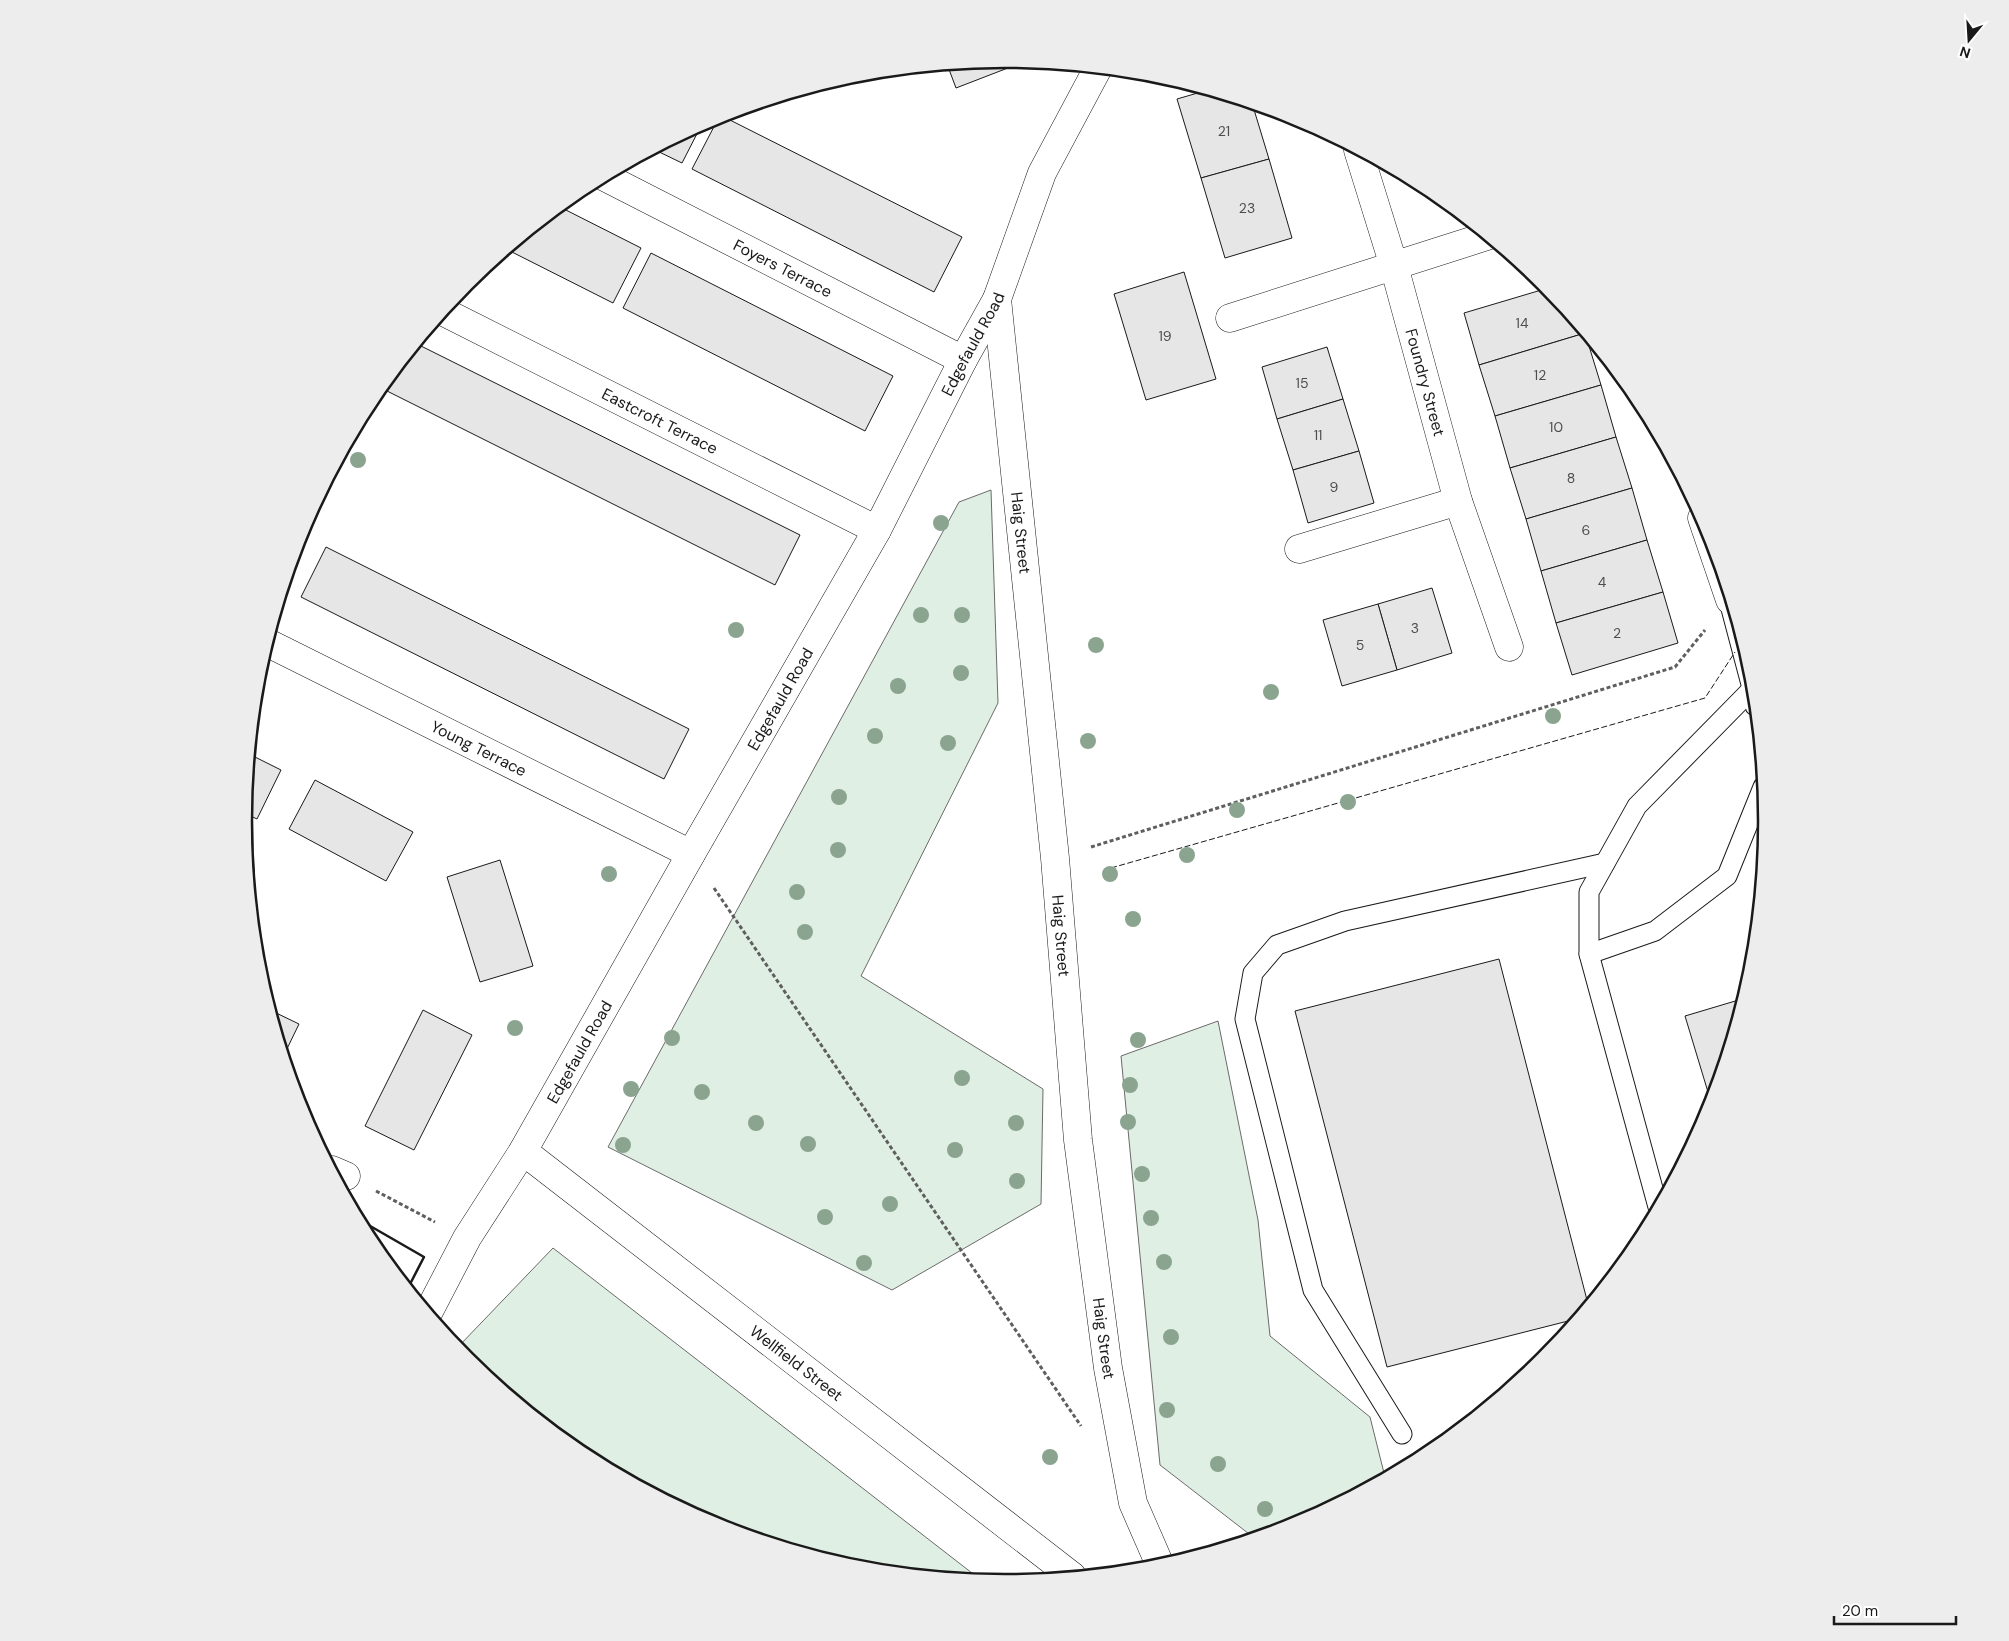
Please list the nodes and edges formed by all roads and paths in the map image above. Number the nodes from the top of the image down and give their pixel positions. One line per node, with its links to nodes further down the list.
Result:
1 (1095, 73): 6 (street, Edgefauld Road)
2 (1360, 157): 5 (street, Foundry Street)
3 (609, 180): 9 (street, Foyers Terrace)
4 (1481, 238): 5 (street)
5 (1394, 266): 8 (street); 10 (street, Foundry Street)
6 (997, 299): 9 (street, Edgefauld Road); 19 (street, Haig Street)
7 (448, 314): 11 (street, Eastcroft Terrace)
8 (1230, 318)
9 (963, 360): 11 (street, Edgefauld Road)
10 (1458, 501): 12 (street); 15 (street, Foundry Street)
11 (876, 530): 18 (street, Edgefauld Road)
12 (1299, 549)
13 (1726, 604): 19 (path)
14 (273, 645): 18 (street, Young Terrace)
15 (1509, 647)
16 (1747, 700): 20 (lane)
17 (1757, 801): 21 (lane)
18 (691, 854): 22 (street, Edgefauld Road); 27 (path)
19 (1056, 858): 29 (street, Haig Street)
20 (1605, 863): 21 (lane); 28 (lane)
21 (1589, 954): 24 (lane)
22 (523, 1150): 25 (street, Edgefauld Road); 30 (street, Wellfield Street)
23 (339, 1173): 25 (path)
24 (1656, 1199)
25 (467, 1238): 26 (street, Edgefauld Road)
26 (431, 1308)
27 (1083, 1429)
28 (1402, 1434)
29 (1157, 1558)
30 (1065, 1571)

